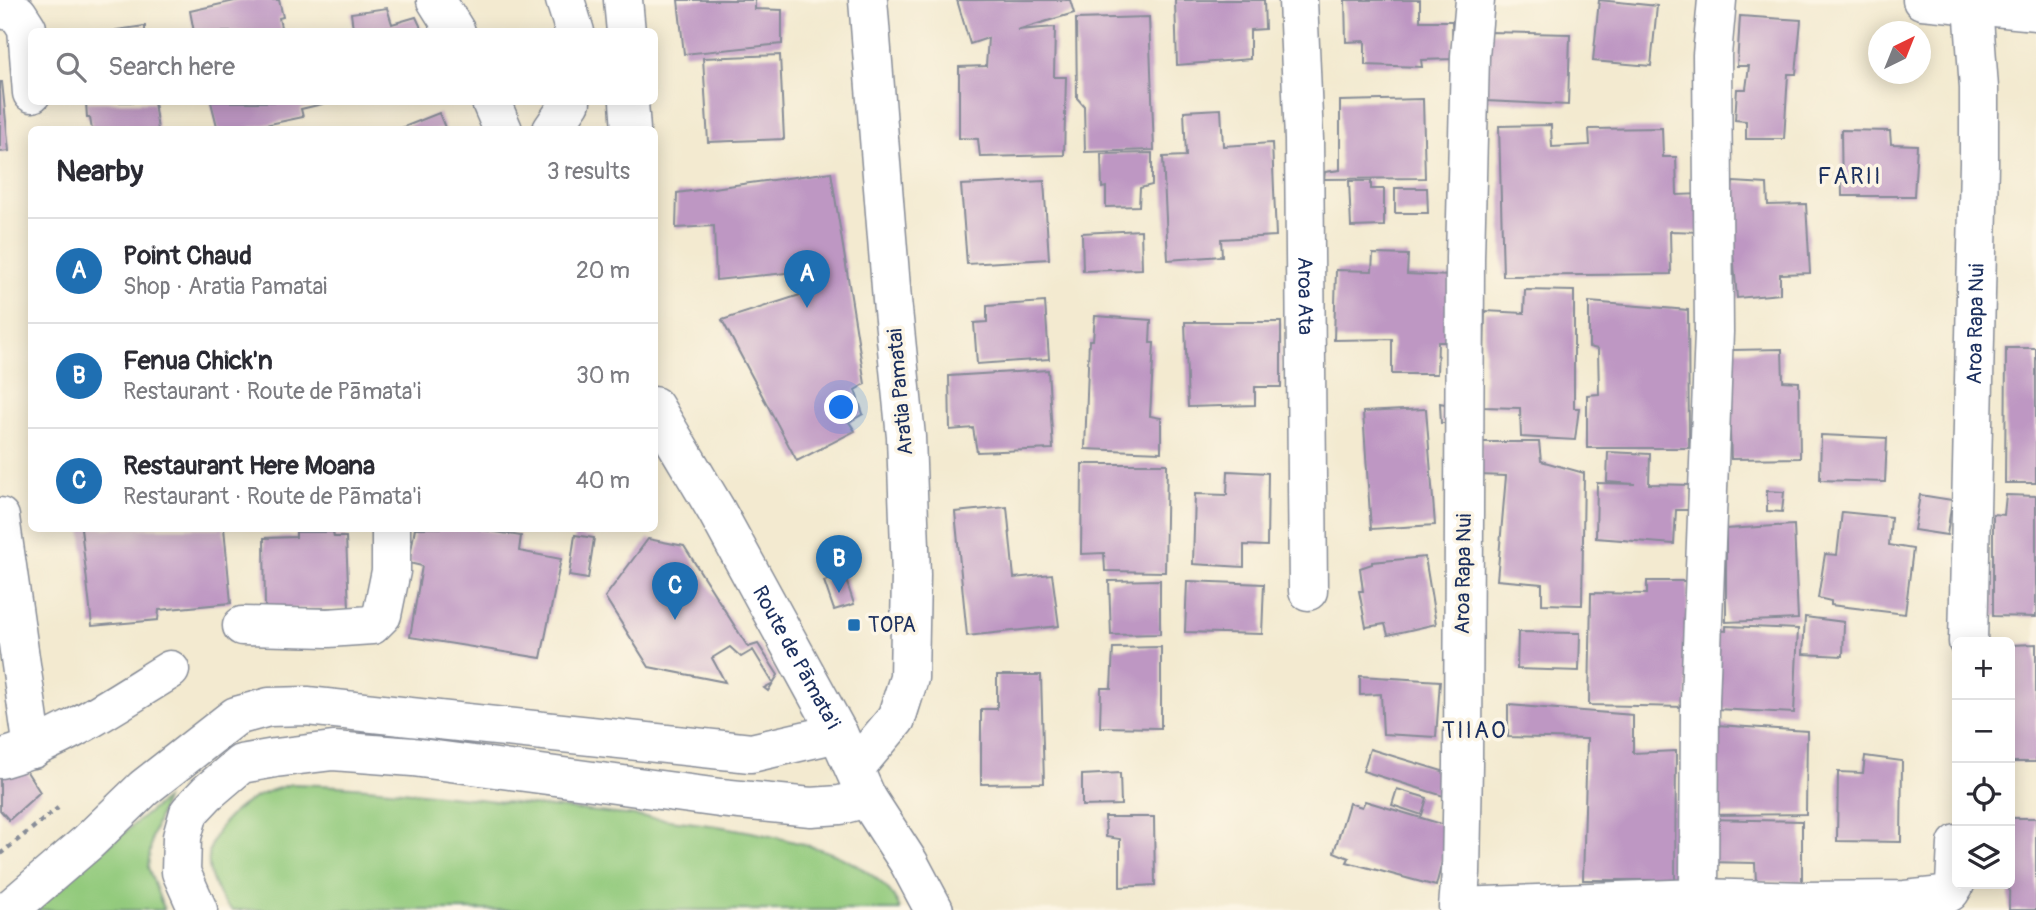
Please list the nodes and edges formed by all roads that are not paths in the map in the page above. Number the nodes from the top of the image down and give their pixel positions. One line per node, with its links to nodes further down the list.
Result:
1 (436, 0): 12 (main road)
2 (565, 0): 13 (main road)
3 (622, 0): 14 (main road)
4 (869, 0): 31 (main road, Aratia Pamatai)
5 (1298, 0): 25 (main road, Aroa Ata)
6 (1475, 0): 33 (main road, Aroa Rapa Nui)
7 (1717, 0): 33 (main road)
8 (1922, 0): 9 (main road)
9 (1981, 4): 11 (main road); 27 (main road, Aroa Rapa Nui)
10 (0, 8): 15 (main road)
11 (2036, 10)
12 (454, 28)
13 (574, 28)
14 (626, 28)
15 (28, 43)
16 (492, 105): 19 (main road)
17 (569, 105): 20 (main road)
18 (629, 105): 21 (main road)
19 (501, 126)
20 (555, 126)
21 (631, 126)
22 (658, 413): 29 (main road, Route de Pāmata'i)
23 (0, 517): 30 (main road)
24 (391, 532): 26 (main road)
25 (1308, 591)
26 (243, 626)
27 (1968, 637)
28 (170, 670): 30 (main road)
29 (838, 733): 31 (main road, Route de Pāmata'i); 34 (main road)
30 (16, 754)
31 (861, 783): 35 (main road); 36 (main road, Route de Pāmata'i)
32 (1952, 889): 33 (main road, Aroa Rapa Nui)
33 (1699, 898)
34 (9, 910)
35 (198, 910)
36 (934, 910)

